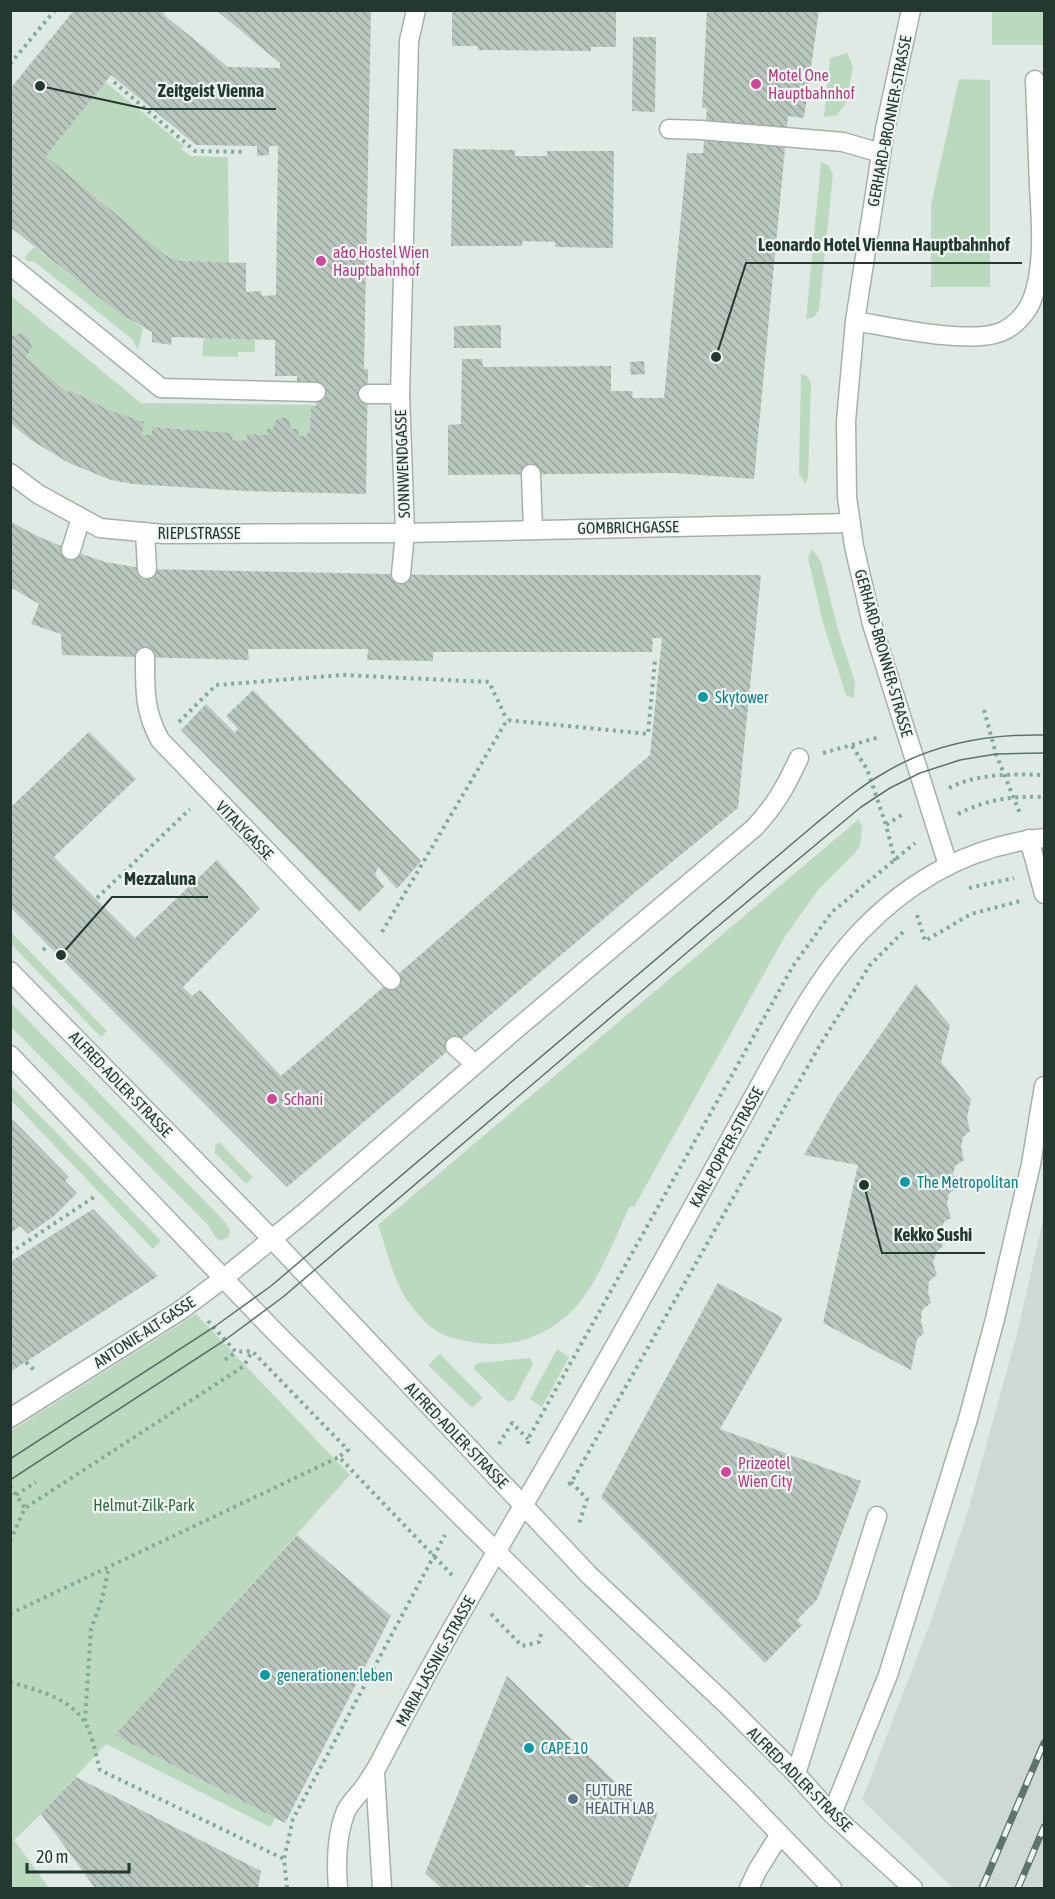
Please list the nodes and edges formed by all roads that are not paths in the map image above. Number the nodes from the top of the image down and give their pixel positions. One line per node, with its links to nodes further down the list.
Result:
1 (416, 10): 10 (street, SONNWENDGASSE)
2 (911, 10): 5 (street, GERHARD-BRONNER-STRASSE)
3 (1035, 80): 7 (street)
4 (669, 129): 5 (street)
5 (881, 153): 7 (street, GERHARD-BRONNER-STRASSE)
6 (10, 265): 8 (street)
7 (855, 321): 14 (street, GERHARD-BRONNER-STRASSE)
8 (316, 392)
9 (368, 393): 10 (street)
10 (400, 394): 17 (street, SONNWENDGASSE)
11 (10, 472): 13 (street, RIEPLSTRASSE)
12 (531, 474): 15 (street)
13 (81, 518): 16 (street, RIEPLSTRASSE); 18 (street)
14 (851, 523): 15 (street, GOMBRICHGASSE); 24 (street, GERHARD-BRONNER-STRASSE)
15 (533, 530): 17 (street, GOMBRICHGASSE)
16 (145, 532): 17 (street, RIEPLSTRASSE); 19 (street)
17 (405, 533): 20 (street, SONNWENDGASSE)
18 (71, 550)
19 (147, 569)
20 (401, 574)
21 (145, 657): 27 (street, VITALYGASSE)
22 (799, 758): 30 (street)
23 (1037, 838): 24 (street, KARL-POPPER-STRASSE); 25 (street)
24 (948, 865): 35 (street, KARL-POPPER-STRASSE)
25 (1044, 894)
26 (10, 971): 32 (street, ALFRED-ADLER-STRASSE)
27 (391, 980)
28 (455, 1046): 30 (street)
29 (10, 1055): 33 (street)
30 (476, 1064): 32 (street)
31 (1044, 1086): 40 (street)
32 (272, 1239): 33 (street, ANTONIE-ALT-GASSE); 35 (street, ALFRED-ADLER-STRASSE)
33 (224, 1278): 34 (street, ANTONIE-ALT-GASSE); 37 (street)
34 (10, 1418)
35 (524, 1505): 37 (street, KARL-POPPER-STRASSE); 39 (street, ALFRED-ADLER-STRASSE)
36 (877, 1516): 39 (street)
37 (498, 1552): 38 (street, MARIA-LASSNIG-STRASSE); 41 (street)
38 (375, 1772): 42 (street, MARIA-LASSNIG-STRASSE); 43 (street)
39 (796, 1774): 40 (street, ALFRED-ADLER-STRASSE)
40 (832, 1814): 46 (street, ALFRED-ADLER-STRASSE)
41 (780, 1834): 44 (street); 45 (street)
42 (338, 1888)
43 (382, 1888)
44 (749, 1888)
45 (832, 1888)
46 (913, 1888)

